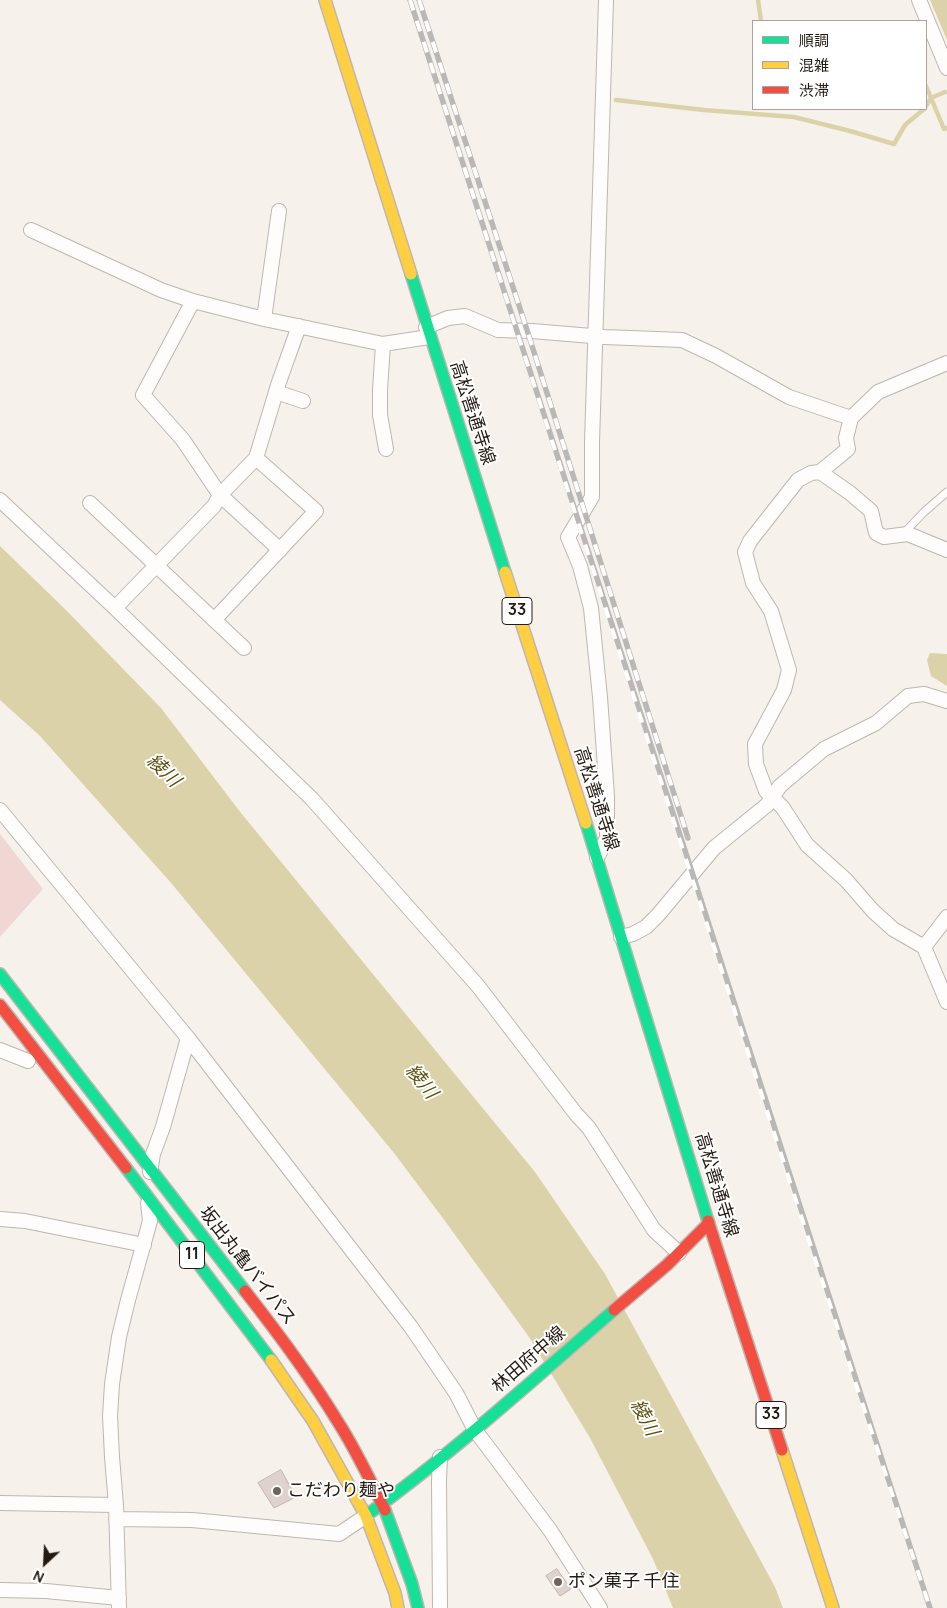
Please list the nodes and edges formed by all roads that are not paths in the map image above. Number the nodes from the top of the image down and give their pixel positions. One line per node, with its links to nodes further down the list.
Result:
1 (325, 0): 10 (main road, 高松善通寺線 / 33)
2 (606, 0): 11 (street)
3 (919, 0): 4 (street)
4 (947, 68)
5 (279, 211): 8 (street)
6 (32, 230): 7 (street)
7 (193, 301): 8 (street); 23 (street)
8 (264, 319): 9 (street)
9 (299, 326): 12 (street); 14 (street)
10 (428, 332): 11 (street); 12 (street); 36 (main road, 高松善通寺線 / 33)
11 (596, 336): 18 (street); 36 (street)
12 (383, 344): 16 (street)
13 (947, 363): 18 (street)
14 (276, 392): 15 (street); 20 (street)
15 (303, 400)
16 (380, 407): 17 (street); 19 (street)
17 (366, 408)
18 (851, 418): 21 (street)
19 (386, 449)
20 (256, 458): 23 (street); 27 (street)
21 (820, 472): 26 (street); 34 (street)
22 (947, 492): 26 (lane)
23 (220, 496): 27 (street); 29 (street)
24 (0, 500): 30 (street)
25 (90, 503): 29 (street)
26 (902, 534): 28 (street)
27 (280, 550): 31 (street)
28 (947, 550)
29 (156, 565): 30 (street); 31 (street)
30 (115, 608): 51 (street)
31 (214, 620): 32 (street)
32 (244, 648)
33 (947, 700): 34 (street)
34 (772, 798): 38 (street); 39 (street)
35 (0, 810): 43 (street)
36 (597, 858): 38 (main road, 高松善通寺線 / 33)
37 (947, 917): 39 (street)
38 (621, 937): 49 (main road, 高松善通寺線 / 33)
39 (924, 947): 41 (street)
40 (0, 974): 46 (main road, 坂出丸亀バイパス / 11)
41 (946, 1000)
42 (0, 1005): 47 (main road, 坂出丸亀バイパス / 11)
43 (188, 1038): 46 (street); 52 (street)
44 (0, 1050): 45 (street)
45 (28, 1061)
46 (150, 1170): 47 (street); 55 (main road, 坂出丸亀バイパス / 11)
47 (147, 1196): 50 (street); 57 (main road, 坂出丸亀バイパス / 11)
48 (0, 1219): 50 (street)
49 (709, 1223): 51 (main road, 林田府中線); 64 (main road, 高松善通寺線 / 33)
50 (144, 1245): 56 (street)
51 (679, 1253): 52 (main road, 林田府中線)
52 (480, 1426): 53 (main road, 林田府中線); 63 (street)
53 (440, 1457): 55 (main road, 林田府中線); 62 (street)
54 (0, 1503): 56 (street)
55 (383, 1504): 57 (main road, 林田府中線); 61 (main road, 坂出丸亀バイパス / 11)
56 (116, 1512): 57 (street); 59 (street)
57 (366, 1516): 60 (main road, 坂出丸亀バイパス / 11)
58 (0, 1590): 59 (street)
59 (119, 1603)
60 (398, 1608)
61 (418, 1608)
62 (440, 1608)
63 (600, 1608)
64 (833, 1608)

